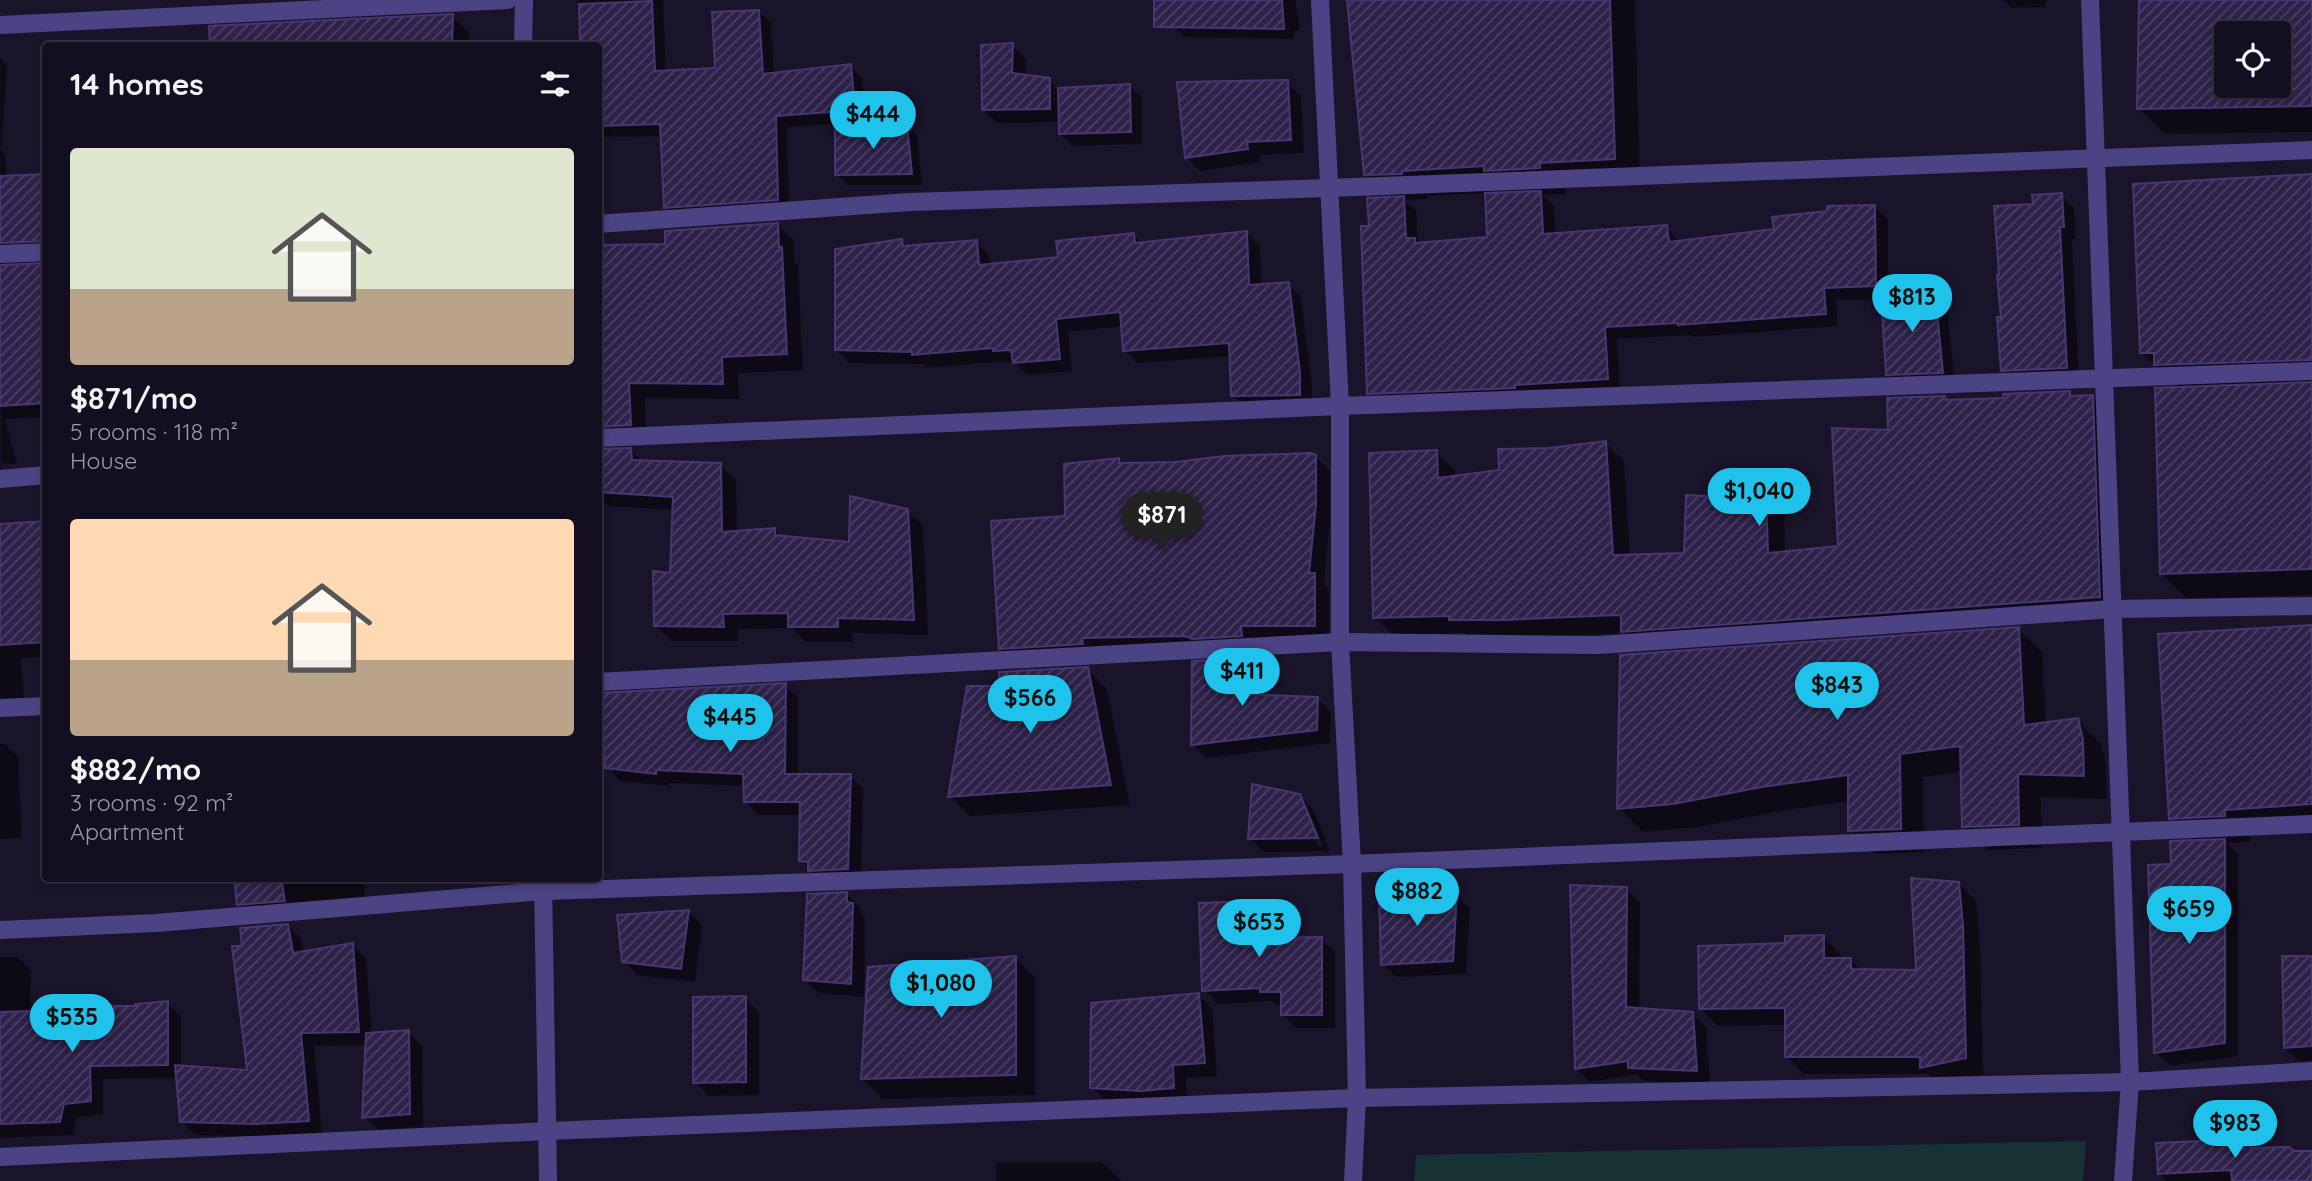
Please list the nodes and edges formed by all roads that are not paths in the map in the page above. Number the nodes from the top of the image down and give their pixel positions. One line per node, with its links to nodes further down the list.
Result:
1 (508, 0): 5 (street)
2 (524, 0): 6 (street)
3 (1320, 0): 9 (street)
4 (2090, 0): 8 (street)
5 (0, 25)
6 (523, 42)
7 (2312, 150): 8 (street)
8 (2096, 157): 9 (street); 14 (street)
9 (1329, 188): 10 (street); 15 (street)
10 (602, 224)
11 (42, 252): 12 (street)
12 (0, 254)
13 (2312, 371): 14 (street)
14 (2105, 379): 15 (street); 20 (street)
15 (1340, 406): 16 (street); 21 (street)
16 (602, 438)
17 (42, 475): 18 (street)
18 (0, 479)
19 (2312, 606): 20 (street)
20 (2113, 609): 21 (street); 26 (street)
21 (1340, 642): 22 (street); 27 (street)
22 (602, 682)
23 (42, 706): 24 (street)
24 (0, 708)
25 (2312, 824): 26 (street)
26 (2122, 834): 27 (street); 31 (street)
27 (1352, 864): 28 (street); 32 (street)
28 (544, 885): 29 (street); 33 (street)
29 (0, 930)
30 (2312, 1071): 31 (street)
31 (2130, 1082): 32 (street); 37 (street)
32 (1357, 1098): 33 (street); 36 (street)
33 (548, 1131): 34 (street); 35 (street)
34 (0, 1157)
35 (548, 1181)
36 (1353, 1181)
37 (2123, 1181)

